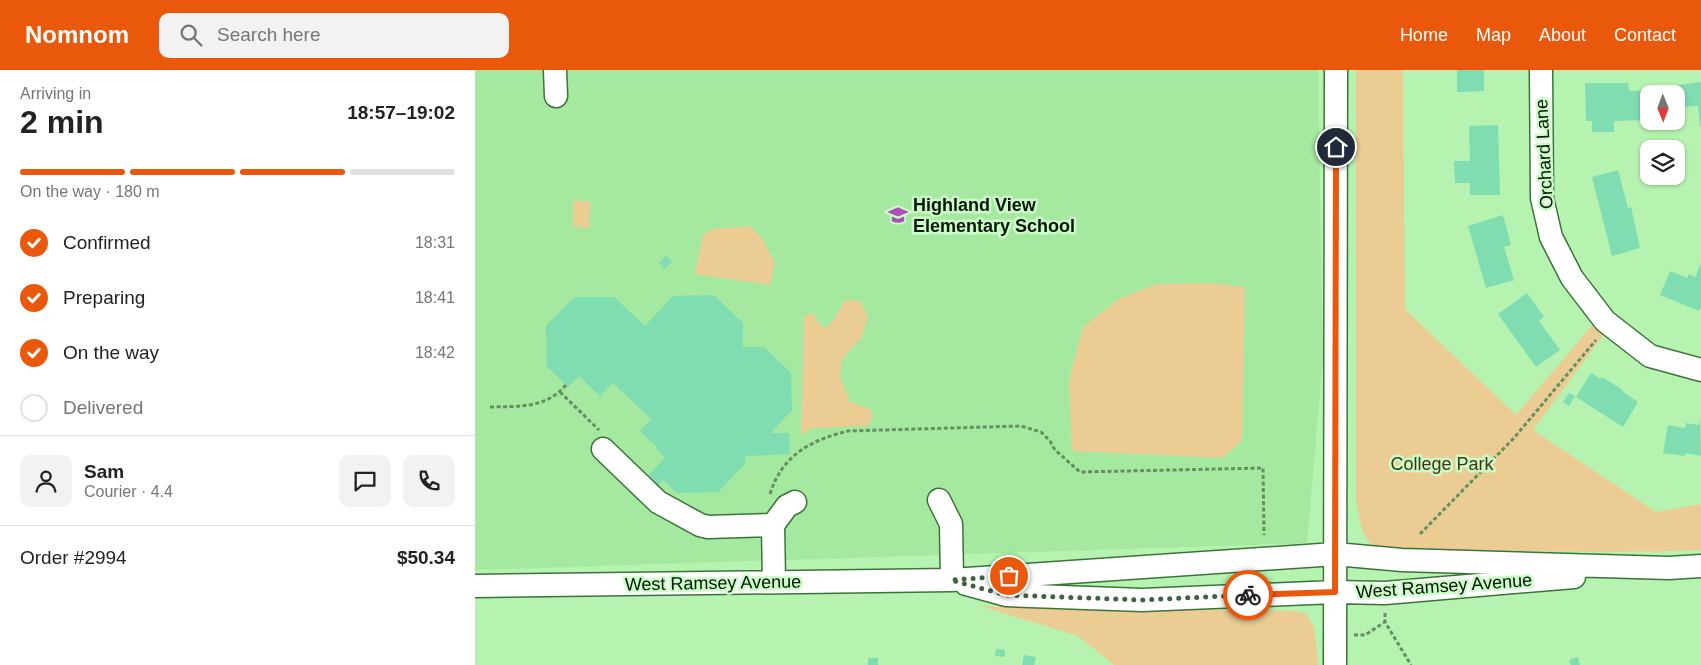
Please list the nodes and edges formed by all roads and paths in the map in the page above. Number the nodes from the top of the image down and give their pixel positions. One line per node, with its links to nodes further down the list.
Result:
1 (555, 70): 4 (street)
2 (1336, 70): 15 (street)
3 (1541, 70): 5 (street, Orchard Lane)
4 (556, 96)
5 (1605, 321): 6 (street, Orchard Lane); 13 (path)
6 (1701, 370)
7 (566, 386): 8 (path)
8 (490, 407)
9 (603, 449): 12 (street)
10 (939, 500): 18 (street)
11 (795, 502): 12 (street)
12 (769, 525): 14 (path); 19 (street)
13 (1420, 534)
14 (1265, 536)
15 (1335, 554): 17 (street, West Ramsey Avenue); 18 (street, West Ramsey Avenue); 21 (street)
16 (1701, 566): 17 (street, West Ramsey Avenue)
17 (1669, 568): 21 (street, West Ramsey Avenue)
18 (951, 580): 19 (street, West Ramsey Avenue); 21 (street, West Ramsey Avenue)
19 (774, 582): 20 (street, West Ramsey Avenue)
20 (475, 586)
21 (1335, 592): 23 (street)
22 (1385, 622): 23 (path)
23 (1335, 634): 24 (street)
24 (1335, 665)

